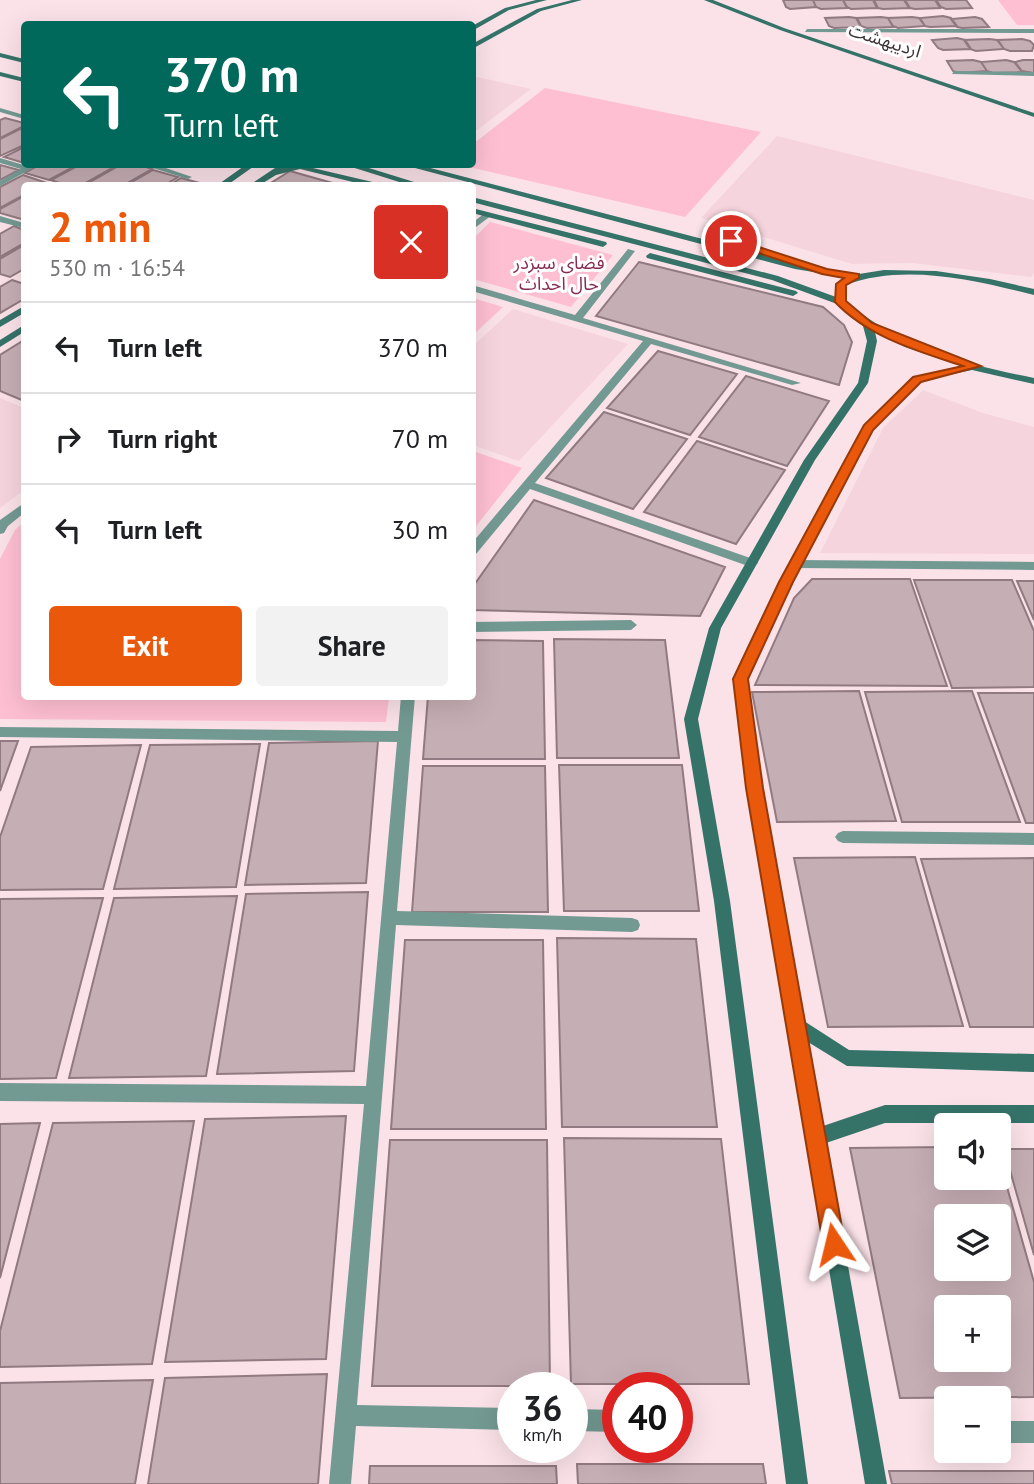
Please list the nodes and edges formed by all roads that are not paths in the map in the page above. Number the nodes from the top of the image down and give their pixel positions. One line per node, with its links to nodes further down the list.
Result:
1 (544, 0): 5 (street)
2 (579, 0): 8 (street)
3 (707, 0): 17 (street)
4 (727, 0): 6 (street, اردیبهشت)
5 (476, 27)
6 (807, 31): 7 (street); 15 (street, اردیبهشت)
7 (1034, 31)
8 (476, 45)
9 (0, 55): 10 (street)
10 (21, 60)
11 (954, 73): 13 (street)
12 (0, 74): 14 (street)
13 (1034, 74)
14 (21, 79)
15 (1021, 101)
16 (0, 110): 18 (street)
17 (1034, 115)
18 (21, 116)
19 (0, 160): 20 (street)
20 (21, 164)
21 (31, 168): 40 (street)
22 (158, 168): 32 (street)
23 (247, 168): 33 (street)
24 (280, 168): 30 (street)
25 (296, 168): 30 (street)
26 (304, 168): 35 (street)
27 (359, 168): 31 (street)
28 (419, 168): 38 (street)
29 (446, 168): 48 (street)
30 (273, 173): 34 (street)
31 (387, 176): 36 (street); 37 (street)
32 (188, 177)
33 (226, 182)
34 (258, 182)
35 (364, 182)
36 (388, 182)
37 (409, 182)
38 (473, 182)
39 (476, 183): 48 (street)
40 (0, 184)
41 (476, 200): 52 (street)
42 (476, 212): 43 (street)
43 (488, 215): 46 (street); 47 (street)
44 (0, 219): 45 (street)
45 (21, 225)
46 (476, 225)
47 (631, 251): 52 (street); 54 (street)
48 (826, 272): 49 (street)
49 (856, 276): 51 (street); 52 (street)
50 (476, 289): 54 (street)
51 (1034, 292)
52 (841, 302): 56 (street)
53 (21, 311): 55 (street)
54 (577, 319): 58 (street)
55 (0, 324)
56 (868, 325): 60 (street); 67 (street)
57 (21, 330): 59 (street)
58 (648, 341): 62 (street); 63 (street)
59 (0, 344)
60 (976, 366): 61 (street); 68 (street)
61 (1034, 381)
62 (796, 383)
63 (528, 484): 66 (street); 67 (street)
64 (21, 509): 65 (street)
65 (0, 530)
66 (476, 546)
67 (752, 563): 90 (street)
68 (795, 564): 69 (street); 79 (street)
69 (1034, 566)
70 (631, 625): 71 (street)
71 (476, 626)
72 (408, 700): 74 (street)
73 (0, 732): 74 (street)
74 (404, 737): 77 (street)
75 (843, 837): 76 (street)
76 (1034, 839)
77 (389, 918): 78 (street); 82 (street)
78 (632, 925)
79 (796, 1025): 80 (street); 84 (street)
80 (1034, 1063)
81 (0, 1092): 82 (street)
82 (374, 1095): 85 (street)
83 (1034, 1114): 84 (street)
84 (815, 1138): 91 (street)
85 (346, 1415): 86 (street); 89 (street)
86 (497, 1419)
87 (1011, 1432): 88 (street)
88 (1034, 1432)
89 (341, 1484)
90 (797, 1484)
91 (876, 1484)

